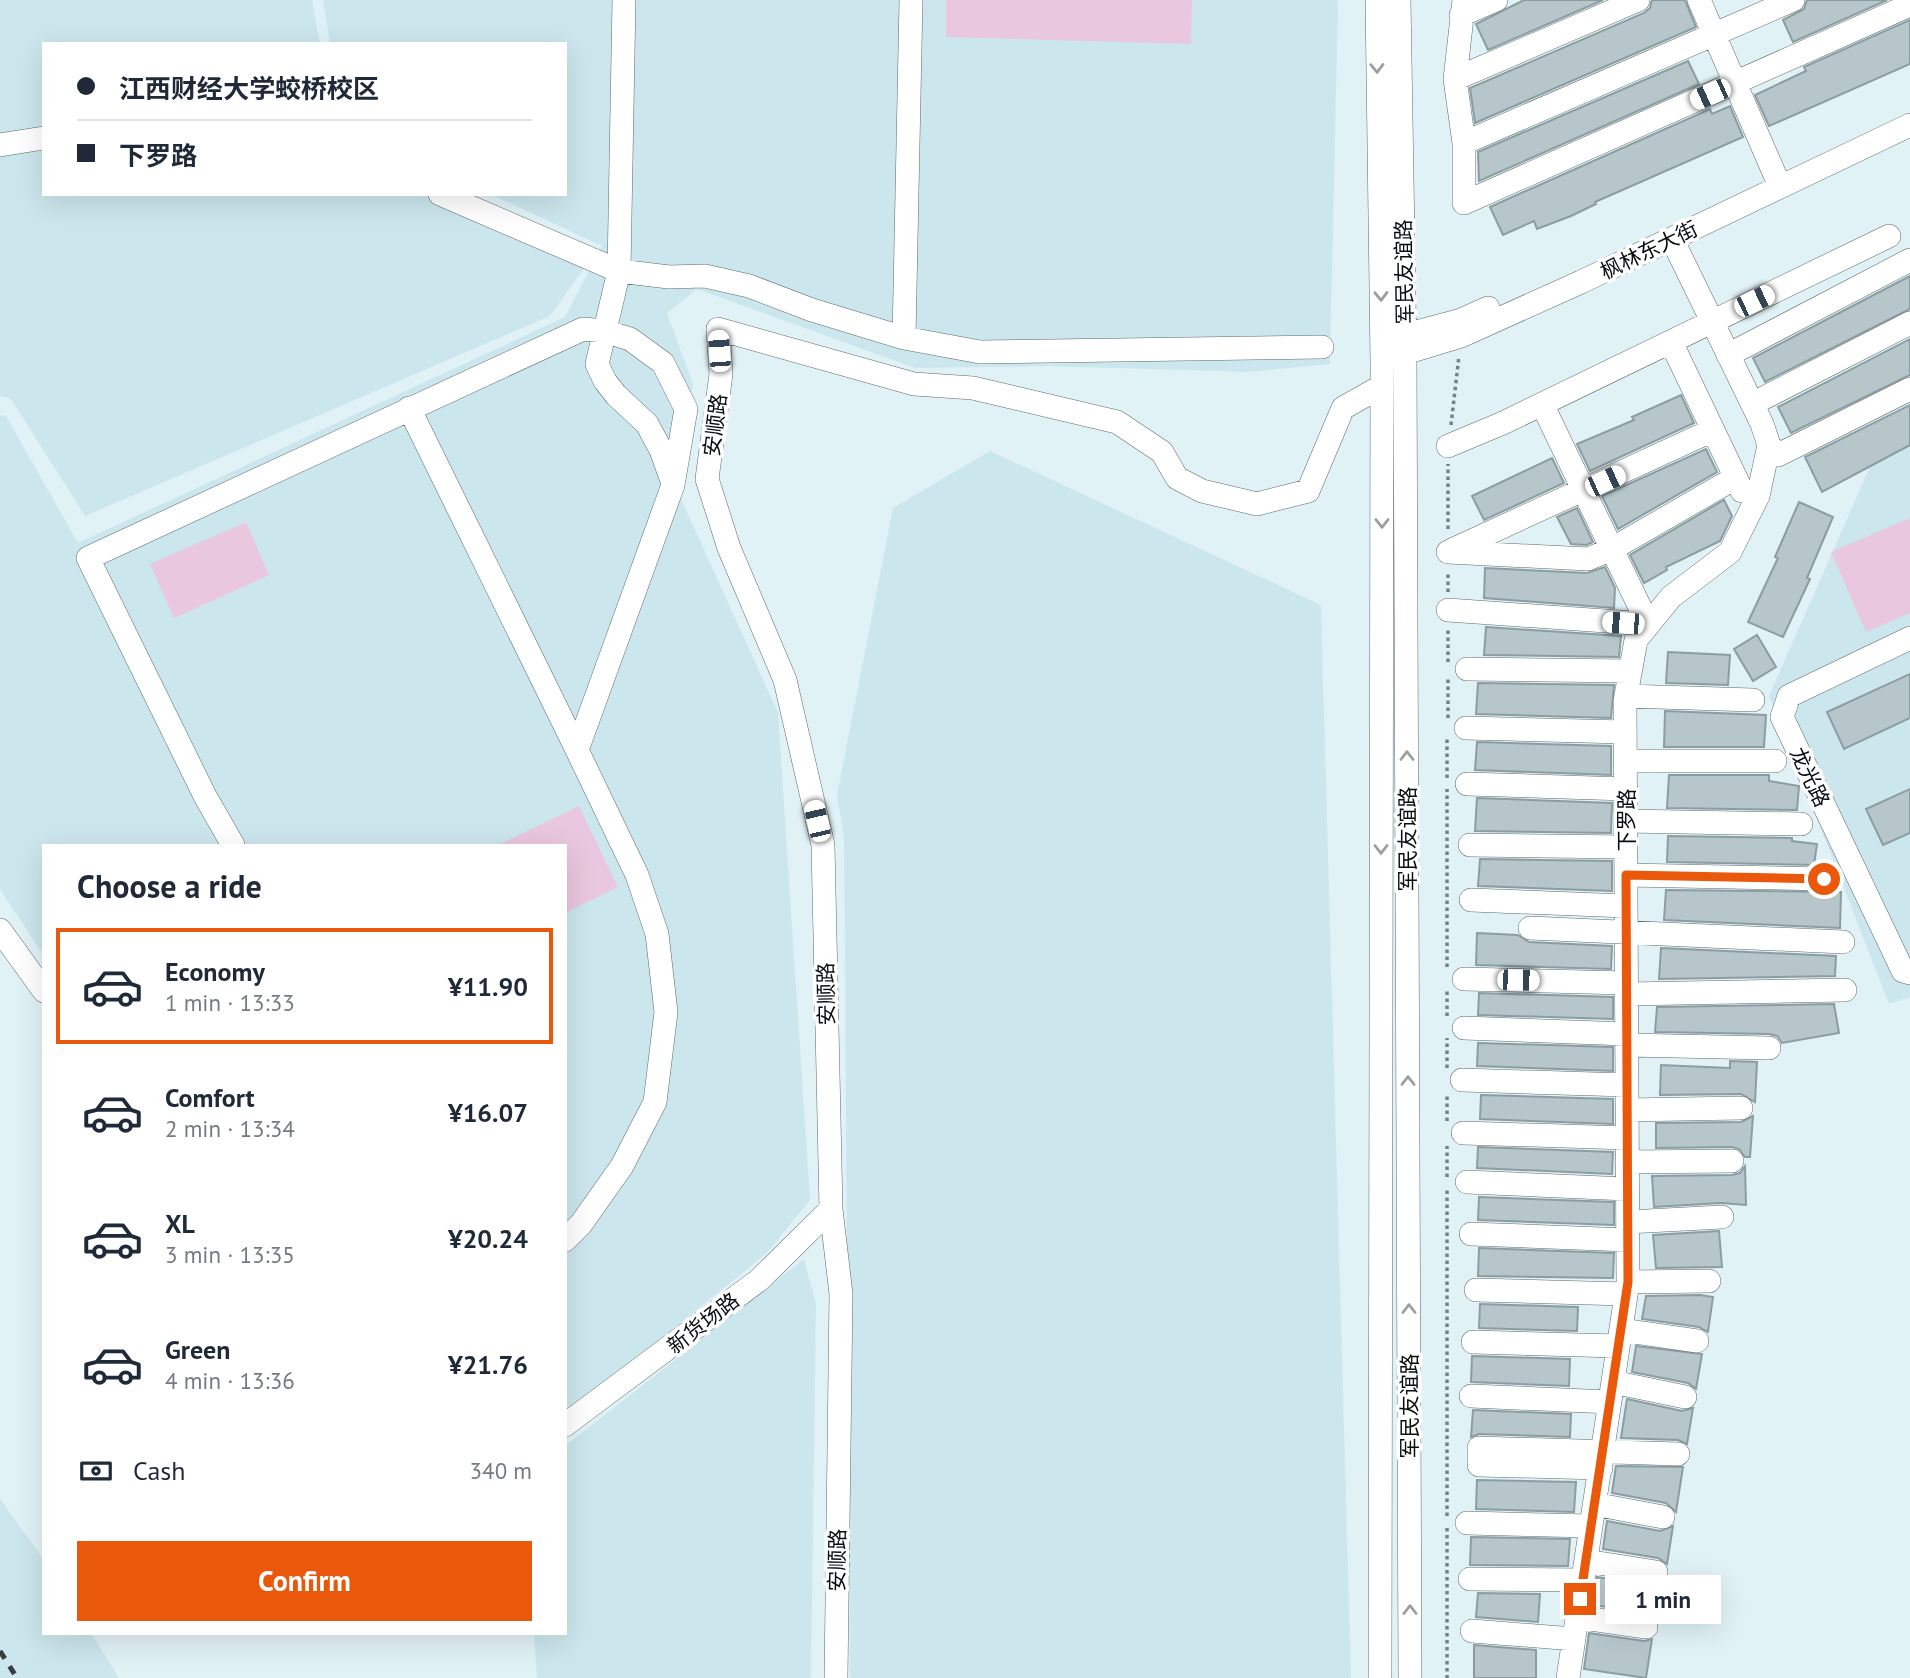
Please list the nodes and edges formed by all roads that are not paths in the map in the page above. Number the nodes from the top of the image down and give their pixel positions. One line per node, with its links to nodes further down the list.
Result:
1 (624, 0): 24 (street)
2 (911, 0): 28 (street)
3 (1377, 0): 32 (street, 军民友谊路, one-way to 32)
4 (1399, 0): 30 (street, 军民友谊路)
5 (1496, 0): 10 (street)
6 (1638, 0): 12 (street)
7 (1699, 0): 11 (street)
8 (1793, 0): 11 (street)
9 (1910, 5): 13 (street)
10 (1463, 8): 12 (street)
11 (1714, 34): 13 (street); 17 (street)
12 (1455, 79): 17 (street)
13 (1735, 83): 17 (street); 19 (street)
14 (1910, 113): 19 (street, 枫林东大街)
15 (1910, 125): 22 (street, 枫林东大街)
16 (42, 138): 18 (street)
17 (1464, 143)
18 (0, 145)
19 (1776, 175): 30 (street, 枫林东大街)
20 (445, 196): 24 (street)
21 (1889, 236): 25 (street)
22 (1672, 239): 25 (street); 30 (street, 枫林东大街)
23 (1910, 260): 33 (street)
24 (619, 271): 27 (street); 28 (street)
25 (1712, 321): 29 (street); 33 (street)
26 (1910, 323): 37 (street)
27 (604, 331): 38 (street); 43 (street); 43 (street)
28 (904, 338): 31 (street)
29 (1671, 341): 36 (street); 39 (street)
30 (1405, 344): 32 (street, 枫林东大街); 120 (street, 军民友谊路, one-way to 30)
31 (1322, 347)
32 (1382, 351): 34 (street, 军民友谊路)
33 (1728, 355): 37 (street)
34 (1382, 386): 92 (street, 安顺路); 119 (street, 军民友谊路, one-way to 119)
35 (1910, 389): 40 (street)
36 (1542, 404): 41 (street); 44 (street)
37 (1752, 404): 40 (street)
38 (409, 408): 56 (street); 63 (street)
39 (1713, 430): 42 (street); 44 (street)
40 (1769, 445): 45 (street, 下罗路)
41 (1448, 446)
42 (1735, 478): 45 (street); 46 (street)
43 (673, 485): 56 (street)
44 (1584, 491): 46 (street); 46 (street)
45 (1751, 510): 48 (street, 下罗路)
46 (1612, 549): 48 (street)
47 (1448, 610): 48 (street)
48 (1648, 624): 51 (street, 下罗路)
49 (1910, 638): 74 (street, 龙光路)
50 (1467, 669): 51 (street)
51 (1630, 671): 52 (street, 下罗路)
52 (1626, 695): 53 (street); 55 (street, 下罗路)
53 (1753, 700)
54 (1454, 728): 55 (street)
55 (1625, 732): 57 (street, 下罗路)
56 (576, 750): 96 (street)
57 (1626, 761): 58 (street); 60 (street, 下罗路)
58 (1775, 761)
59 (1467, 784): 60 (street)
60 (1626, 789): 61 (street, 下罗路)
61 (1626, 821): 62 (street); 65 (street, 下罗路)
62 (1801, 824)
63 (232, 844)
64 (1470, 845): 65 (street)
65 (1626, 847): 66 (street, 下罗路)
66 (1626, 875): 67 (street); 69 (street, 下罗路)
67 (1824, 879)
68 (1471, 900): 69 (street)
69 (1626, 906): 72 (street, 下罗路)
70 (1530, 928): 72 (street)
71 (0, 930): 76 (street)
72 (1626, 932): 73 (street); 77 (street, 下罗路)
73 (1843, 942)
74 (1910, 973)
75 (1453, 977): 77 (street)
76 (42, 988)
77 (1627, 989): 78 (street); 80 (street, 下罗路)
78 (1845, 990)
79 (1464, 1028): 80 (street)
80 (1627, 1040): 81 (street); 83 (street, 下罗路)
81 (1769, 1048)
82 (1452, 1084): 83 (street)
83 (1627, 1085): 85 (street, 下罗路)
84 (1741, 1108): 85 (street)
85 (1627, 1110): 87 (street, 下罗路)
86 (1452, 1130): 87 (street)
87 (1627, 1138): 89 (street, 下罗路)
88 (1732, 1161): 89 (street)
89 (1627, 1162): 91 (street, 下罗路)
90 (1467, 1182): 91 (street)
91 (1628, 1189): 94 (street, 下罗路)
92 (831, 1209): 106 (street, 新货场路); 118 (street, 安顺路)
93 (1722, 1217): 94 (street)
94 (1628, 1231): 95 (street); 98 (street, 下罗路)
95 (1471, 1234)
96 (567, 1238)
97 (1709, 1281): 98 (street)
98 (1627, 1288): 99 (street); 100 (street, 下罗路)
99 (1476, 1290)
100 (1620, 1338): 101 (street); 102 (street); 103 (street, 下罗路)
101 (1697, 1340)
102 (1473, 1342)
103 (1611, 1392): 104 (street); 105 (street); 108 (street, 下罗路)
104 (1471, 1396)
105 (1685, 1397)
106 (567, 1424)
107 (1678, 1454): 108 (street)
108 (1602, 1460): 109 (street, 下罗路)
109 (1593, 1515): 110 (street); 111 (street); 112 (street, 下罗路)
110 (1663, 1517)
111 (1467, 1523)
112 (1584, 1571): 113 (street); 114 (street); 116 (street, 下罗路)
113 (1656, 1572)
114 (1470, 1579)
115 (1646, 1627): 116 (street)
116 (1576, 1628): 117 (street); 121 (street, 下罗路)
117 (1472, 1631)
118 (836, 1678)
119 (1380, 1678)
120 (1410, 1678)
121 (1568, 1678)

